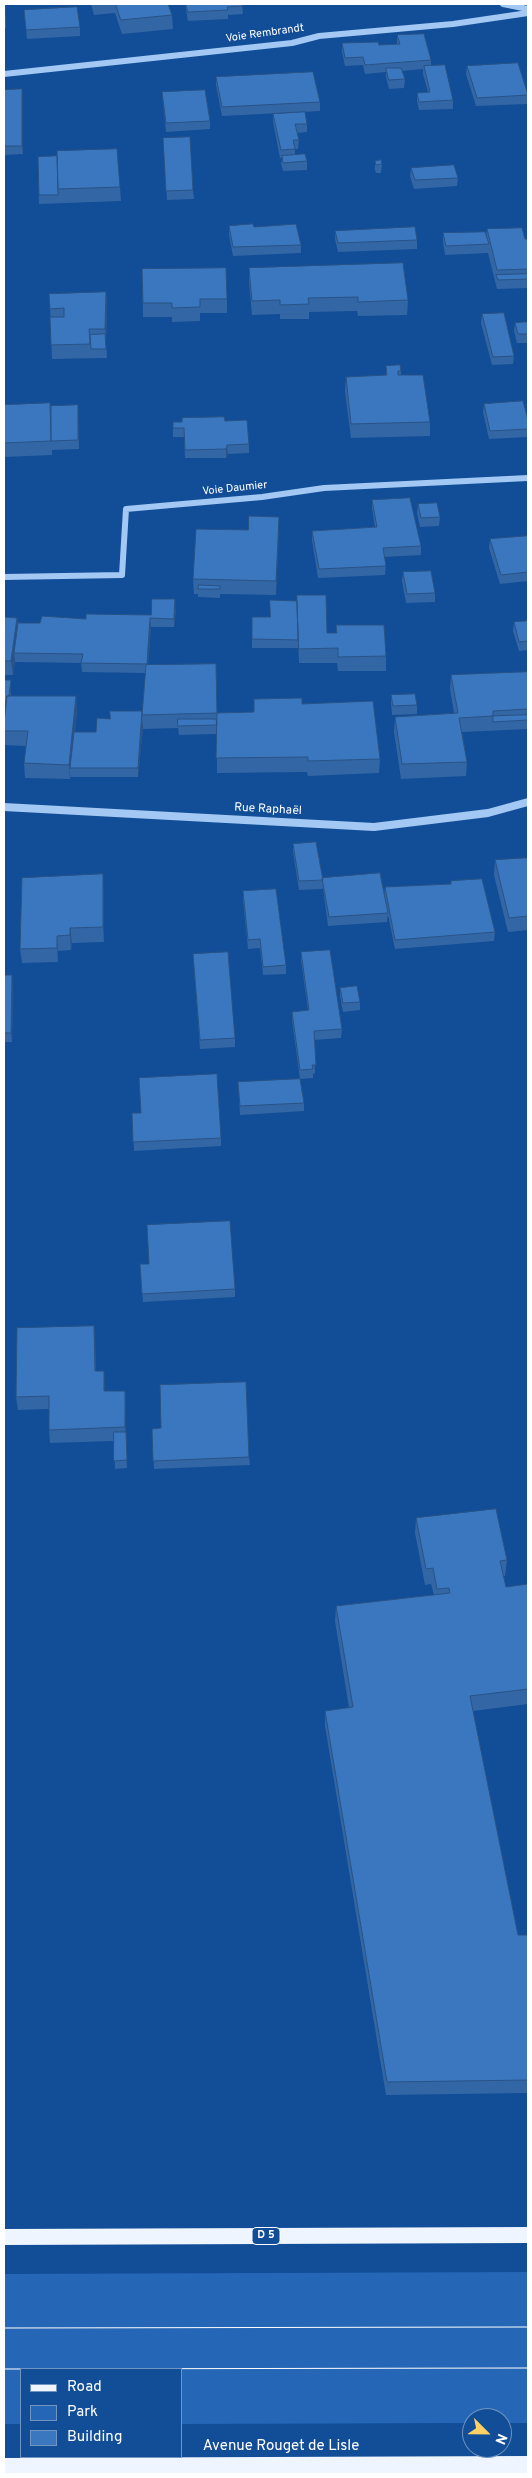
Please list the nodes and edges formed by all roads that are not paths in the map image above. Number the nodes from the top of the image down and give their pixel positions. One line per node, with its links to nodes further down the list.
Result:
1 (503, 4): 2 (street)
2 (528, 9)
3 (528, 13): 4 (street, Voie Rembrandt)
4 (4, 74)
5 (528, 478): 6 (street, Voie Daumier)
6 (4, 577)
7 (528, 802): 8 (street, Rue Raphaël)
8 (4, 807)
9 (528, 2235): 10 (main road, D 5)
10 (4, 2237)
11 (528, 2465): 13 (main road, Avenue Rouget de Lisle)
12 (4, 2467): 13 (main road, Avenue Rouget de Lisle)
13 (203, 2470)

